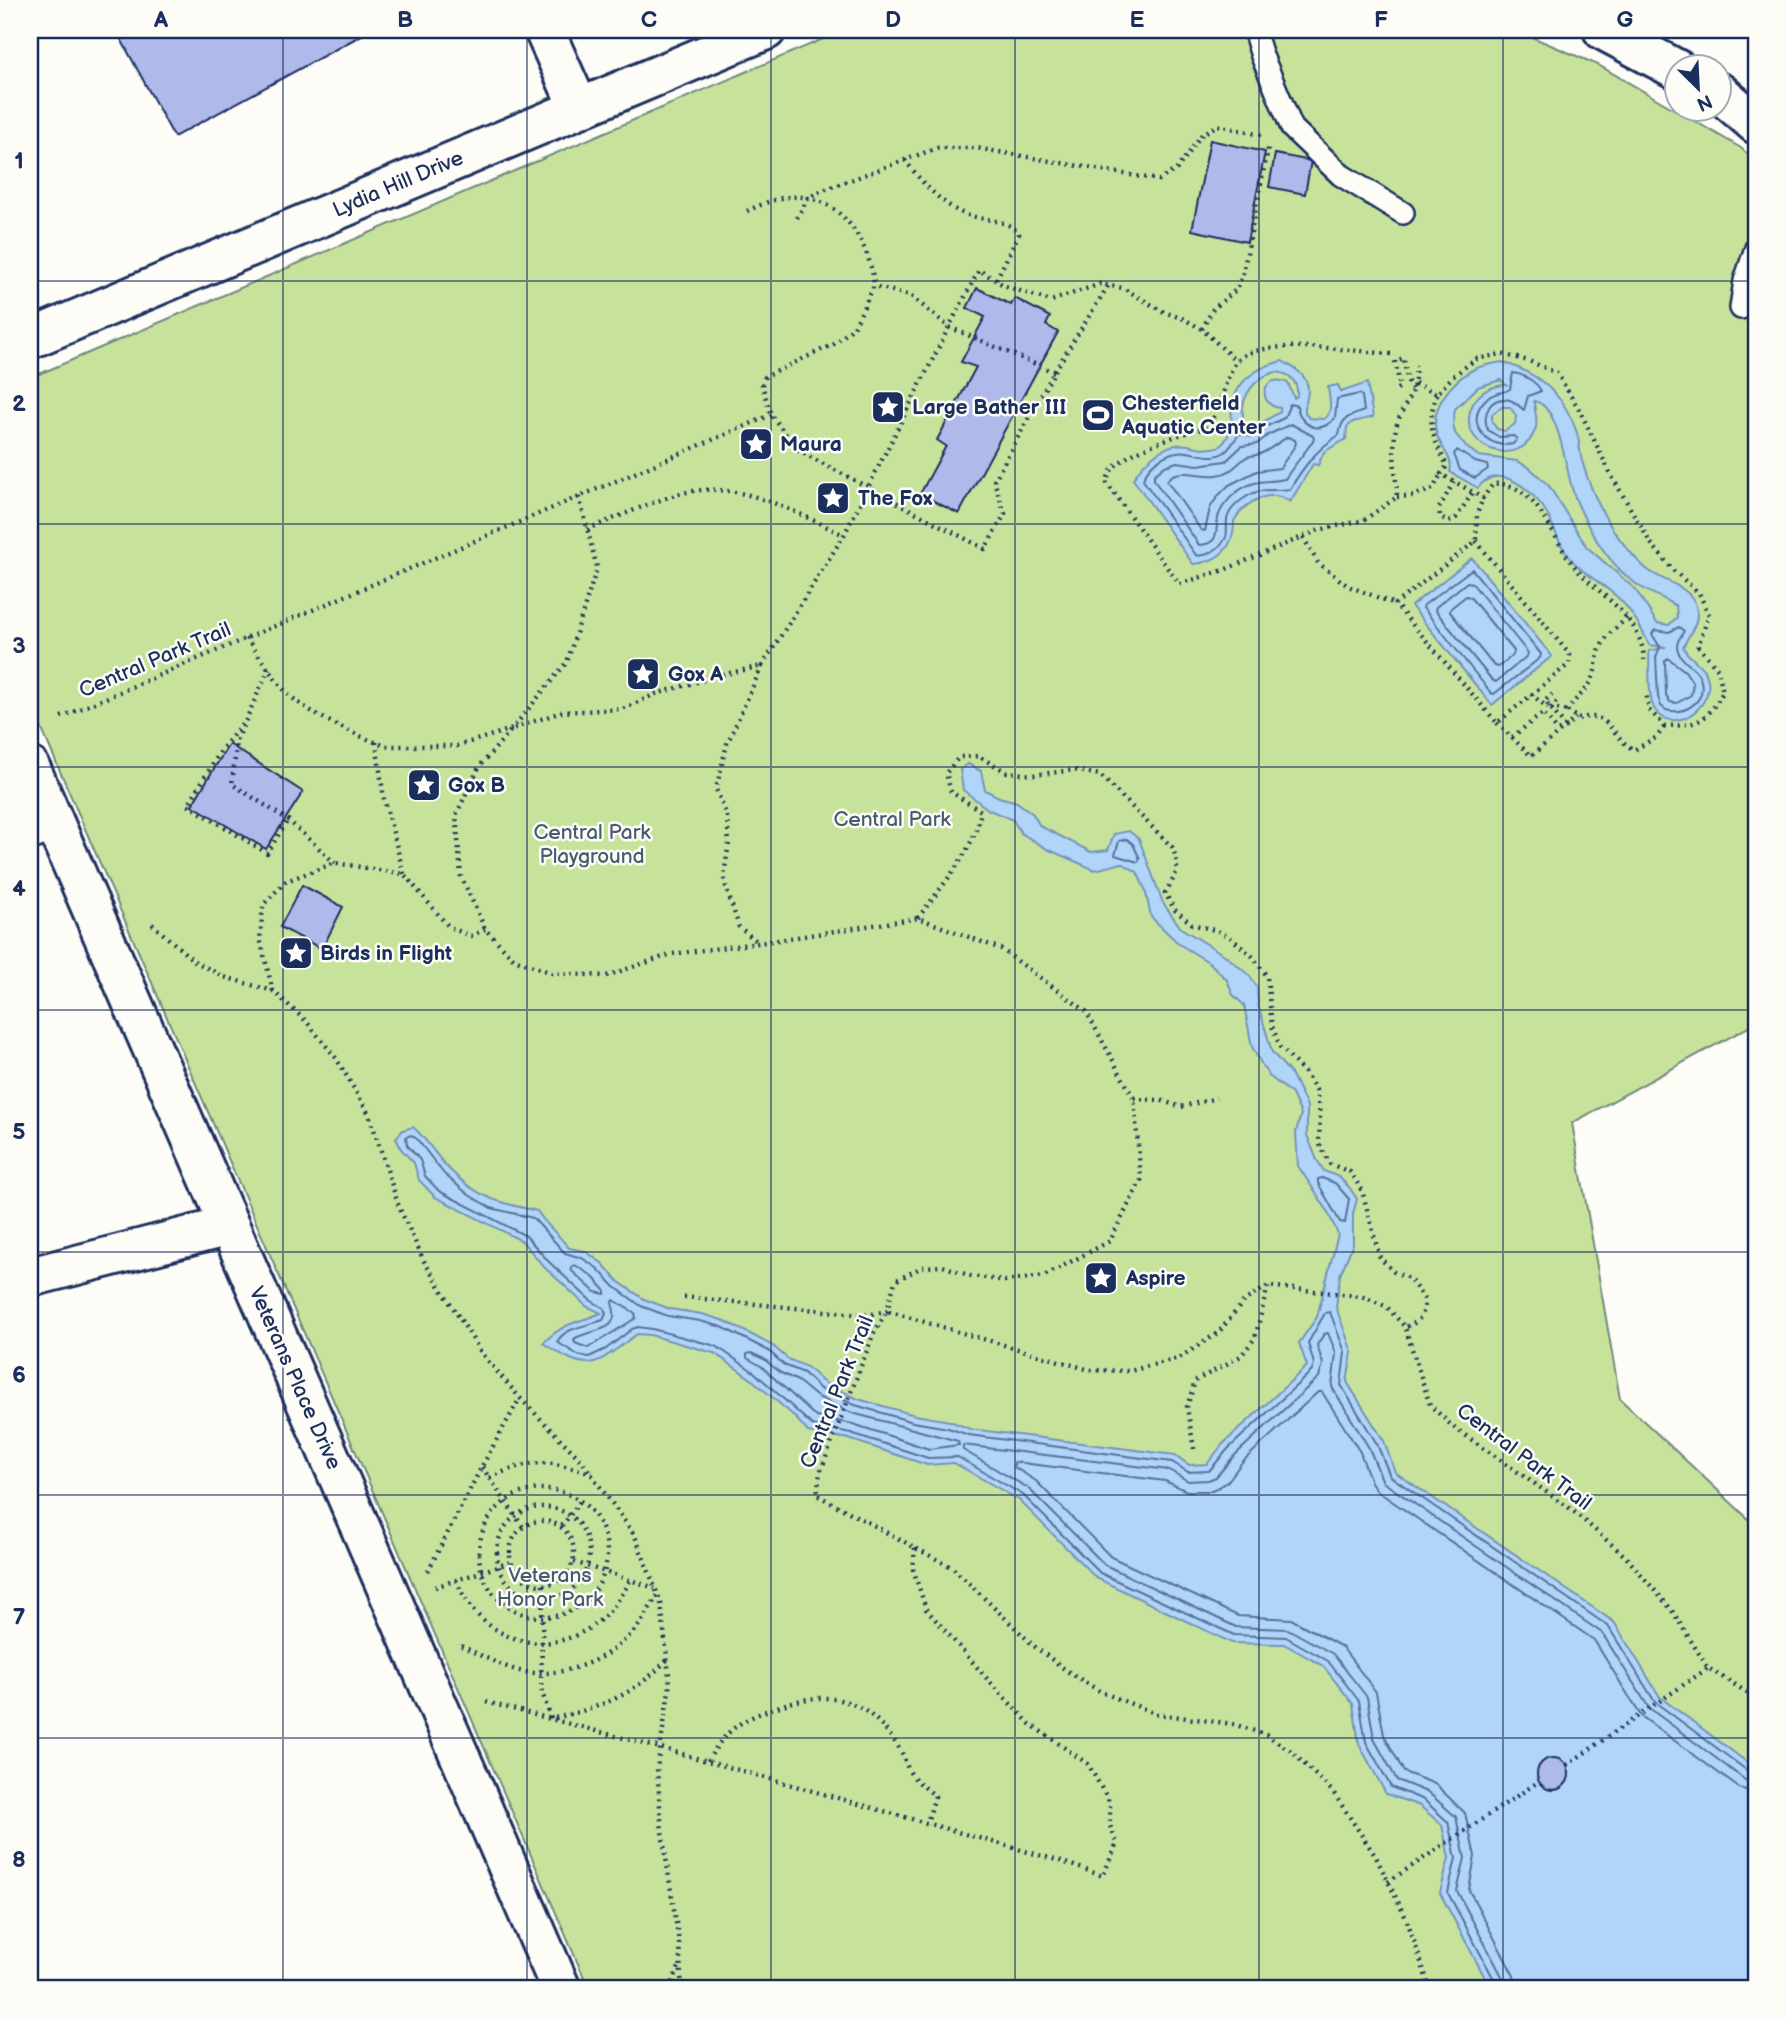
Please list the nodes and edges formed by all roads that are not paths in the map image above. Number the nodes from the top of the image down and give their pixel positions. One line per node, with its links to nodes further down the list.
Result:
1 (544, 30): 7 (street)
2 (766, 30): 7 (street, Lydia Hill Drive)
3 (1254, 30): 9 (lane)
4 (1603, 30): 5 (street)
5 (1664, 63)
6 (1734, 105): 8 (street)
7 (579, 108): 12 (street, Lydia Hill Drive)
8 (1756, 124)
9 (1403, 213)
10 (1756, 247): 11 (lane)
11 (1741, 307)
12 (30, 339)
13 (30, 768): 14 (street, Veterans Place Drive)
14 (43, 834): 15 (street, Veterans Place Drive)
15 (229, 1226): 16 (street); 17 (street, Veterans Place Drive)
16 (30, 1277)
17 (561, 1989)

